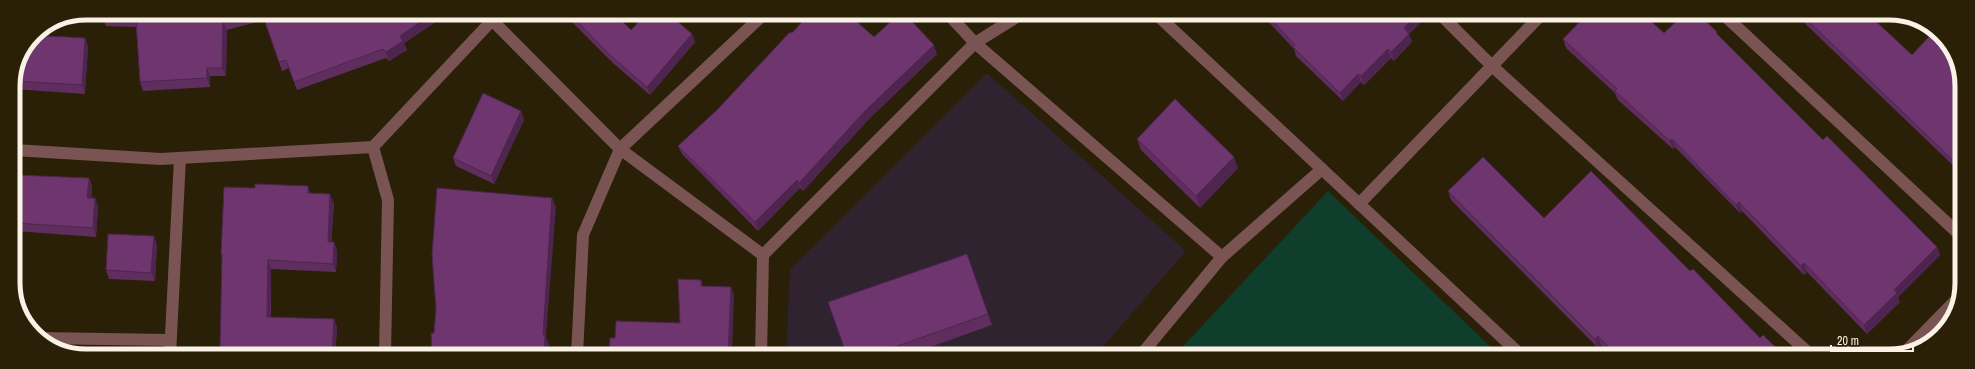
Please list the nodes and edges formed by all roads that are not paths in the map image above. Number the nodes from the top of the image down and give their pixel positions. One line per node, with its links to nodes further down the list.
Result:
1 (488, 20): 12 (street)
2 (496, 20): 13 (street)
3 (757, 20): 13 (street)
4 (954, 20): 10 (street)
5 (1012, 20): 10 (street)
6 (1162, 20): 16 (street)
7 (1445, 20): 11 (street)
8 (1536, 20): 11 (street)
9 (1729, 20): 18 (street)
10 (975, 43): 19 (street); 20 (street)
11 (1492, 66): 17 (street); 31 (street)
12 (373, 147): 15 (street); 26 (street)
13 (620, 148): 19 (street); 27 (street)
14 (20, 150): 15 (street)
15 (180, 158): 23 (street)
16 (1322, 169): 17 (street); 20 (street)
17 (1359, 204): 30 (street)
18 (1955, 230)
19 (763, 255): 28 (street)
20 (1222, 257): 29 (street)
21 (1952, 304): 24 (street)
22 (49, 338): 23 (street)
23 (170, 340): 25 (street)
24 (1912, 345)
25 (170, 349)
26 (385, 349)
27 (577, 349)
28 (761, 349)
29 (1146, 349)
30 (1513, 349)
31 (1804, 349)

